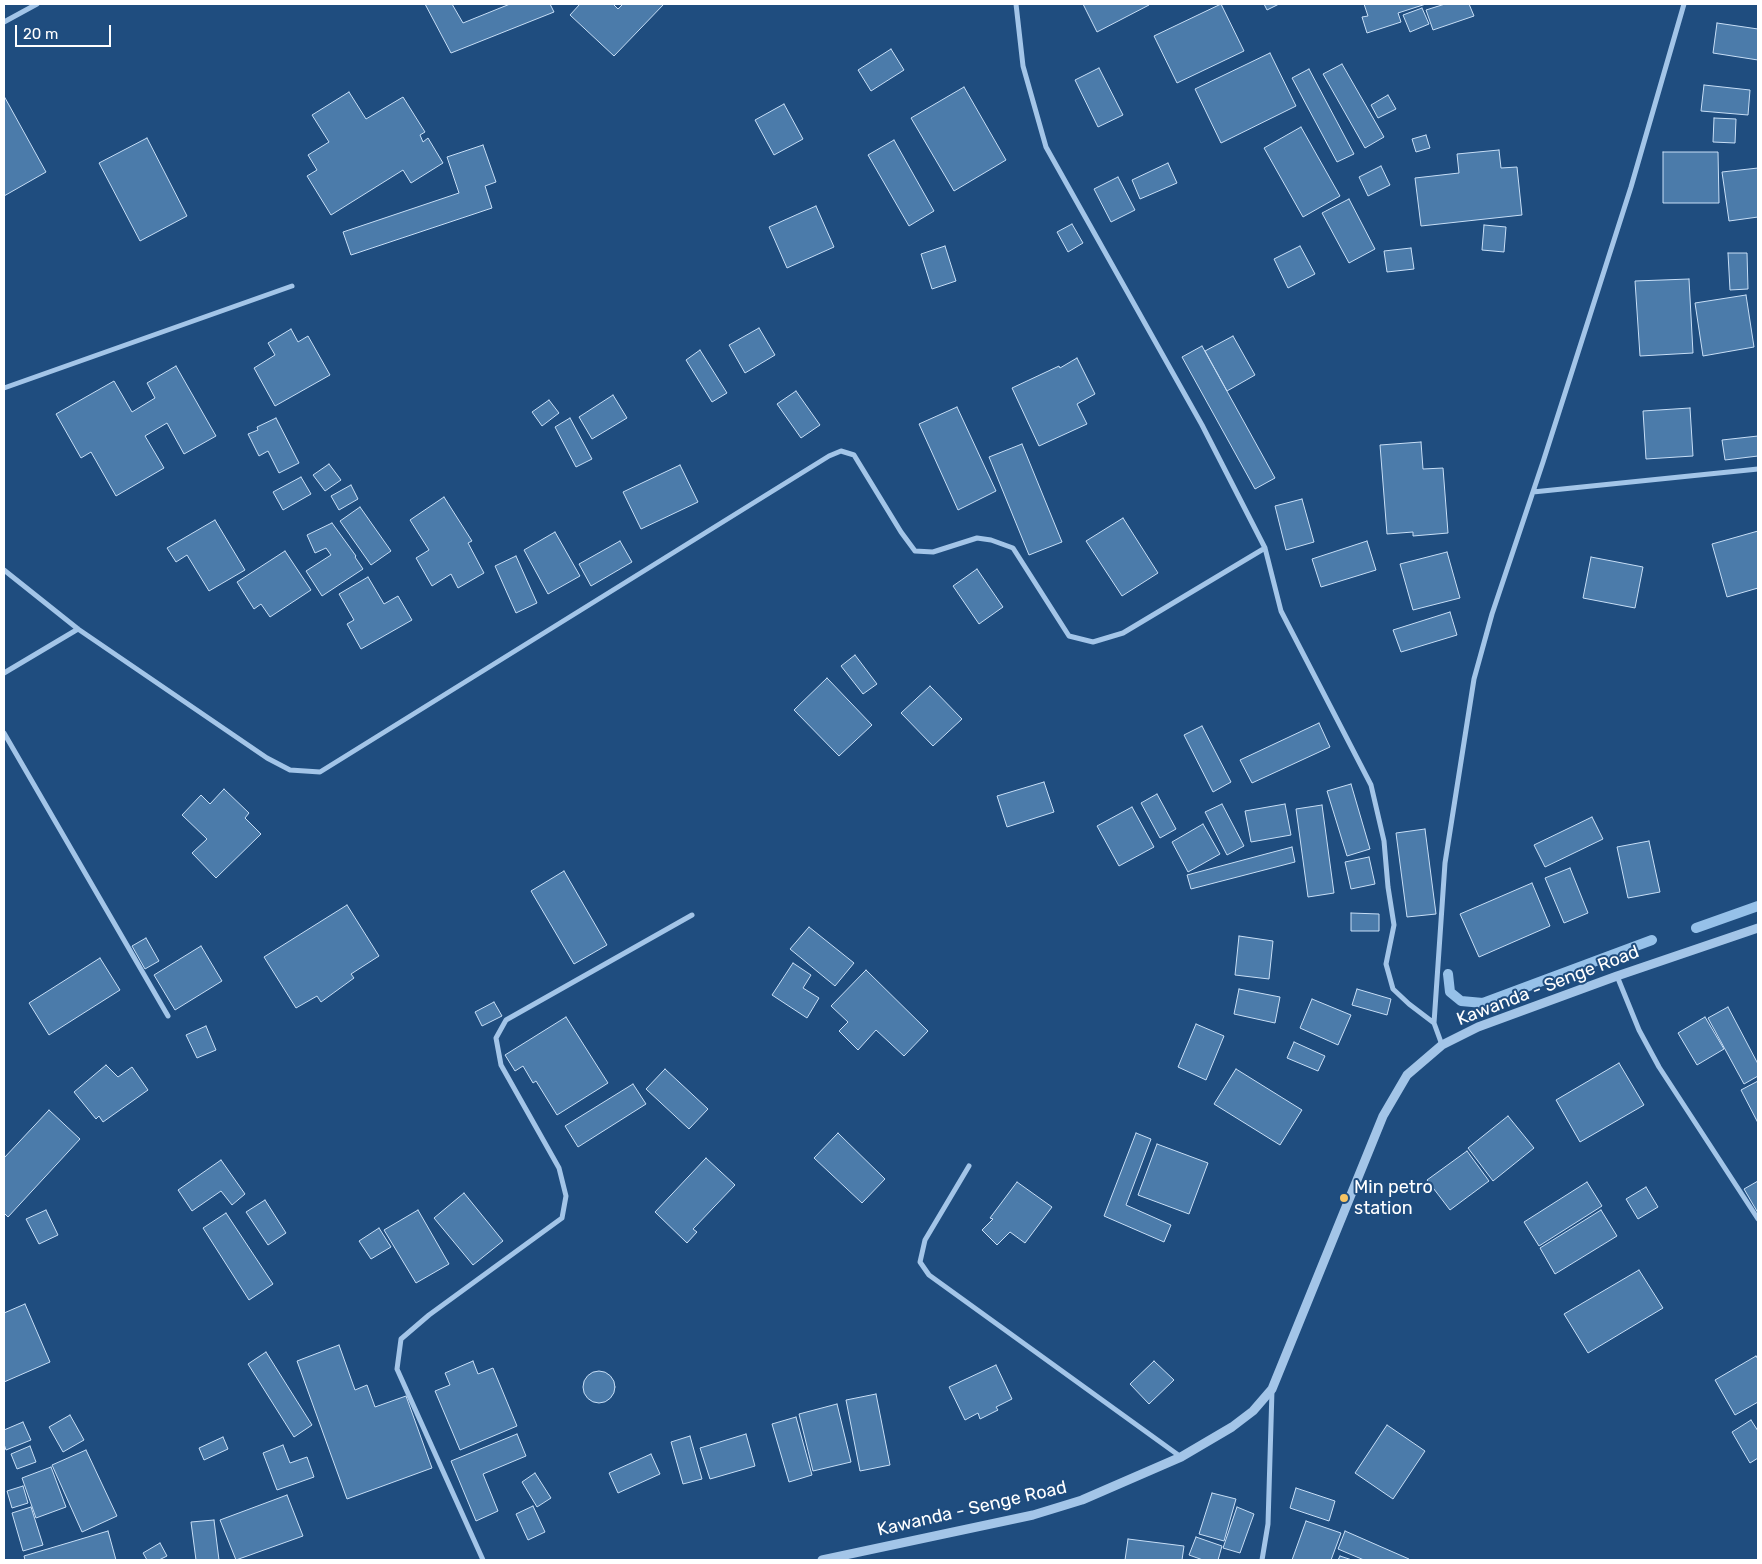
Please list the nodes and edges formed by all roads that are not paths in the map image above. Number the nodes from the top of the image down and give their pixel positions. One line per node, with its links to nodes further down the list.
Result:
1 (37, 4): 4 (street)
2 (1016, 4): 9 (street)
3 (1684, 4): 8 (street)
4 (4, 22)
5 (292, 286): 6 (street)
6 (4, 388)
7 (1758, 469): 8 (street)
8 (1533, 492): 18 (street)
9 (1265, 548): 11 (street); 18 (street)
10 (4, 570): 11 (street)
11 (78, 629): 12 (street)
12 (4, 673)
13 (4, 733): 17 (street)
14 (692, 915): 24 (street)
15 (1758, 928): 16 (street, Kawanda - Senge Road)
16 (1618, 976): 19 (street, Kawanda - Senge Road); 21 (street)
17 (168, 1016)
18 (1434, 1023): 19 (street)
19 (1442, 1046): 22 (street, Kawanda - Senge Road)
20 (969, 1166): 23 (street)
21 (1758, 1219)
22 (1272, 1389): 23 (street, Kawanda - Senge Road); 26 (street)
23 (1181, 1457): 25 (street, Kawanda - Senge Road)
24 (483, 1560)
25 (822, 1560)
26 (1262, 1560)

